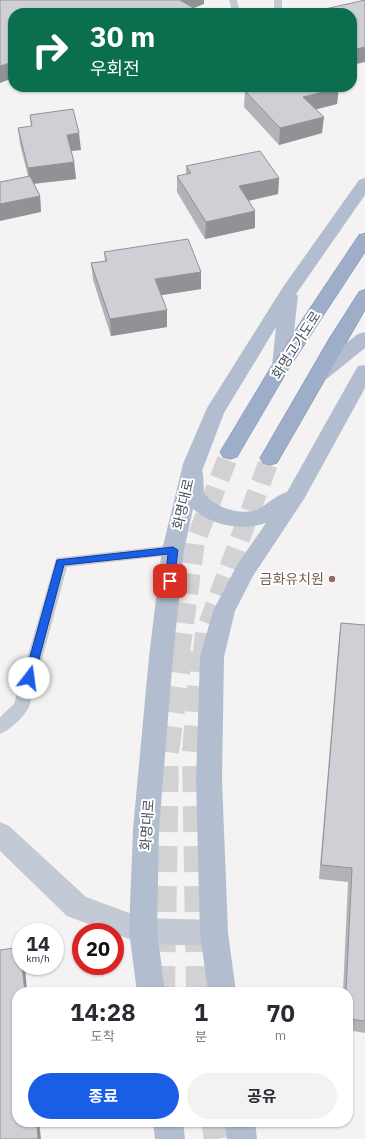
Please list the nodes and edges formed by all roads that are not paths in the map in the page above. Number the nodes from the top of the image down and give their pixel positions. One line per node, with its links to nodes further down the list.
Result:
1 (365, 183): 3 (main road, 화명대로)
2 (365, 239): 6 (highway, 화명고가도로)
3 (289, 291): 6 (main road); 11 (main road, 화명대로)
4 (365, 296): 8 (highway)
5 (365, 338): 8 (main road)
6 (281, 366): 9 (highway, 화명고가도로)
7 (365, 371): 12 (main road)
8 (317, 376): 10 (highway)
9 (230, 452)
10 (270, 458)
11 (193, 464): 12 (main road); 13 (main road, 화명대로)
12 (297, 494): 17 (main road)
13 (173, 550): 14 (lane); 16 (main road, 화명대로)
14 (0, 727)
15 (0, 834): 16 (street)
16 (142, 931): 17 (street); 18 (main road, 화명대로)
17 (214, 933): 19 (main road)
18 (150, 987)
19 (221, 987)
20 (169, 1127): 22 (main road)
21 (241, 1127): 23 (main road)
22 (170, 1139)
23 (242, 1139)

